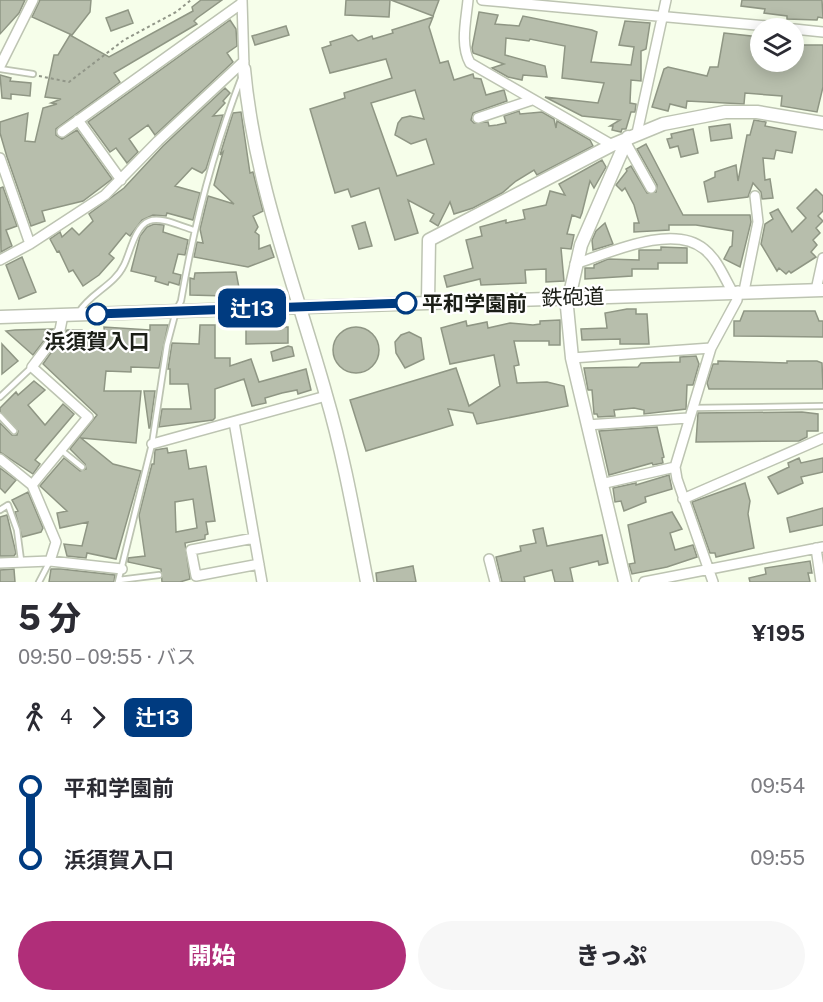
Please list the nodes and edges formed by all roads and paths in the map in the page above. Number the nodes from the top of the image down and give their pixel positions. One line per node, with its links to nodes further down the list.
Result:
1 (33, 0): 12 (street)
2 (190, 0): 13 (path)
3 (468, 0): 14 (street)
4 (482, 0): 7 (street)
5 (666, 0): 7 (street)
6 (242, 2): 11 (street); 16 (street)
7 (663, 16): 8 (street); 19 (street)
8 (750, 24)
9 (804, 30): 10 (street)
10 (823, 32)
11 (244, 65): 22 (street); 25 (lane); 34 (street)
12 (0, 68): 13 (lane)
13 (33, 74)
14 (532, 100): 15 (street); 20 (street)
15 (478, 118)
16 (78, 120): 18 (street); 22 (street)
17 (823, 123): 19 (street)
18 (62, 132)
19 (630, 138): 20 (street); 23 (street); 29 (street)
20 (612, 145): 33 (street)
21 (0, 158): 26 (street)
22 (121, 180): 26 (street)
23 (651, 188)
24 (755, 196): 31 (street)
25 (194, 230): 35 (lane); 37 (lane)
26 (30, 244): 28 (street)
27 (823, 258): 30 (street)
28 (0, 260)
29 (575, 264): 31 (street); 32 (street)
30 (819, 290): 31 (street, 鉄砲道)
31 (738, 291): 32 (street, 鉄砲道); 39 (street)
32 (569, 297): 33 (street, 鉄砲道); 40 (street)
33 (428, 302): 34 (street, 鉄砲道)
34 (298, 307): 35 (street, 鉄砲道); 42 (street)
35 (176, 311): 37 (street, 鉄砲道); 52 (lane)
36 (63, 315): 37 (street, 鉄砲道); 38 (street, 鉄砲道); 41 (street)
37 (77, 315)
38 (0, 317)
39 (711, 348): 40 (street); 45 (street)
40 (572, 357): 49 (street)
41 (32, 367): 43 (lane); 53 (street)
42 (326, 396): 48 (street); 74 (street)
43 (0, 397)
44 (823, 406): 45 (lane)
45 (692, 408): 47 (street)
46 (0, 416): 50 (lane)
47 (688, 418): 49 (street); 56 (street)
48 (234, 422): 52 (street); 61 (street)
49 (587, 425): 57 (street)
50 (14, 430)
51 (823, 438): 59 (street)
52 (152, 444): 68 (lane)
53 (61, 450): 55 (lane); 58 (street)
54 (0, 459): 58 (street)
55 (82, 467)
56 (675, 467): 57 (street); 59 (street)
57 (601, 484): 76 (street)
58 (32, 485): 65 (street)
59 (683, 499): 69 (street)
60 (0, 510): 64 (lane)
61 (254, 538): 67 (street); 67 (street)
62 (820, 548): 69 (street); 79 (street)
63 (489, 559): 75 (street)
64 (21, 560): 65 (street); 66 (street)
65 (50, 561): 68 (street); 72 (lane)
66 (0, 563)
67 (259, 564): 73 (street)
68 (122, 569): 71 (lane)
69 (710, 569): 77 (street); 78 (street)
70 (159, 575): 71 (lane)
71 (119, 581)
72 (39, 582)
73 (262, 582)
74 (367, 582)
75 (495, 582)
76 (624, 582)
77 (644, 582)
78 (713, 582)
79 (821, 582)

